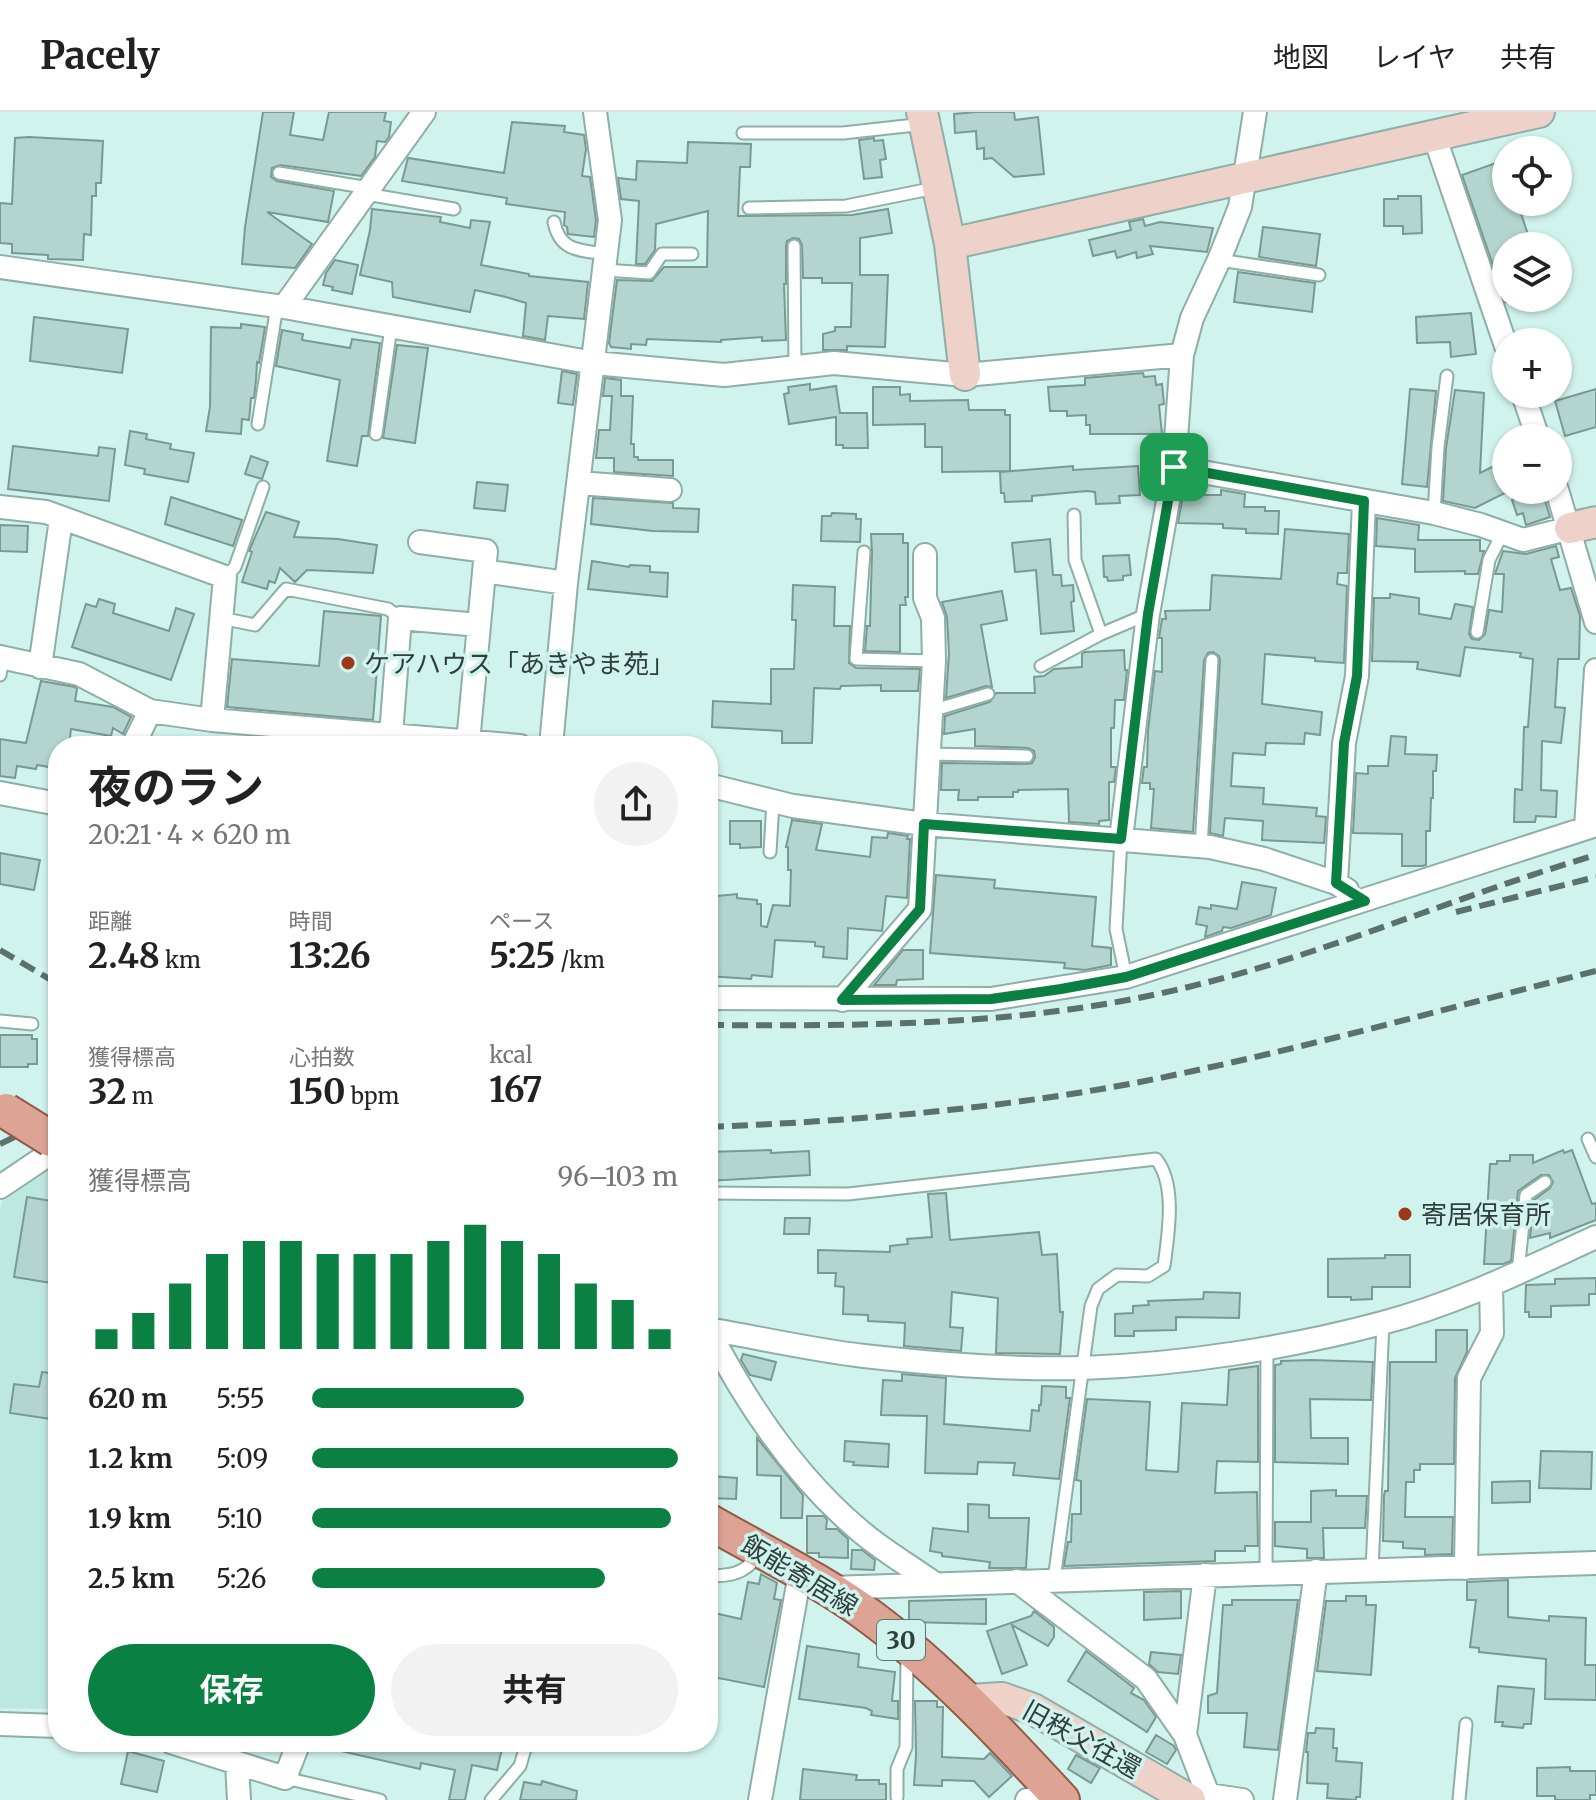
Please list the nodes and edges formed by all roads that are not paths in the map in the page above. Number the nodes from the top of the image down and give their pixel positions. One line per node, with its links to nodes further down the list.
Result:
1 (424, 112): 11 (street)
2 (595, 112): 19 (street)
3 (1255, 112): 9 (street)
4 (1534, 113): 7 (street)
5 (923, 118): 6 (lane); 10 (street)
6 (743, 133)
7 (1434, 135): 9 (street); 24 (street)
8 (279, 173): 11 (lane)
9 (1246, 177): 15 (street); 18 (street)
10 (938, 188): 12 (lane); 15 (street)
11 (368, 191): 13 (lane); 22 (street)
12 (749, 208)
13 (454, 209)
14 (554, 222): 19 (lane)
15 (950, 244): 28 (street)
16 (794, 246): 27 (lane)
17 (692, 254): 19 (lane)
18 (1219, 260): 21 (lane); 25 (street)
19 (606, 262): 26 (street)
20 (0, 267): 22 (street)
21 (1319, 275)
22 (280, 307): 23 (street); 30 (lane)
23 (391, 327): 26 (street); 31 (lane)
24 (1500, 328)
25 (1182, 355): 28 (street); 32 (street)
26 (594, 363): 27 (street); 33 (street)
27 (795, 367): 28 (street)
28 (965, 375)
29 (1447, 376): 39 (lane)
30 (258, 424)
31 (376, 434)
32 (1174, 467): 36 (street); 50 (street)
33 (579, 483): 35 (street); 49 (street)
34 (263, 487): 48 (lane)
35 (670, 490)
36 (1364, 501): 39 (street); 83 (street)
37 (1567, 504): 42 (street)
38 (0, 507): 41 (street)
39 (1434, 513): 43 (street)
40 (1074, 515): 56 (lane)
41 (61, 519): 48 (street); 61 (street)
42 (1583, 525): 43 (street); 53 (street)
43 (1502, 534): 55 (lane)
44 (420, 542): 47 (street)
45 (864, 552): 58 (lane)
46 (925, 555): 58 (street)
47 (484, 571): 49 (street); 54 (street)
48 (225, 577): 51 (street)
49 (566, 583): 71 (street)
50 (1148, 614): 56 (lane); 80 (street)
51 (221, 618): 52 (lane); 66 (street)
52 (400, 618): 54 (street); 67 (street)
53 (1596, 622)
54 (479, 625): 70 (street)
55 (1477, 632)
56 (1101, 634): 60 (lane)
57 (1212, 660): 81 (lane)
58 (934, 661): 65 (street)
59 (1, 664): 61 (street)
60 (1041, 666)
61 (40, 667): 64 (street)
62 (1596, 670): 79 (street)
63 (988, 694): 65 (lane)
64 (150, 711): 66 (street); 68 (street)
65 (931, 711): 72 (street)
66 (212, 720): 67 (street)
67 (391, 735): 69 (street)
68 (138, 736)
69 (402, 736)
70 (469, 736)
71 (552, 736)
72 (928, 754): 73 (lane); 78 (street)
73 (1027, 756)
74 (718, 788): 77 (street)
75 (0, 793): 76 (street)
76 (48, 802)
77 (773, 802): 78 (street); 82 (lane)
78 (924, 824): 80 (street); 87 (street)
79 (1591, 826): 84 (street)
80 (1121, 839): 81 (street); 85 (lane)
81 (1201, 847): 83 (street)
82 (770, 852)
83 (1336, 883): 84 (street)
84 (1365, 901): 85 (street)
85 (1126, 977): 87 (street)
86 (718, 998): 87 (street)
87 (842, 1000)
88 (0, 1021): 89 (lane)
89 (32, 1024)
90 (3, 1110): 91 (main road, bridge)
91 (48, 1139)
92 (1588, 1139): 94 (lane)
93 (48, 1150): 96 (street)
94 (1596, 1157)
95 (1545, 1182): 99 (lane)
96 (0, 1187)
97 (718, 1193): 105 (lane)
98 (1596, 1237): 99 (street)
99 (1518, 1273): 100 (street)
100 (1491, 1285): 101 (street); 109 (street)
101 (1383, 1323): 104 (street); 110 (lane)
102 (718, 1331): 105 (street)
103 (718, 1348): 118 (street)
104 (1267, 1348): 105 (street); 112 (lane)
105 (1082, 1368): 115 (lane)
106 (718, 1527): 107 (main road, 飯能寄居線 / 30)
107 (761, 1551): 113 (lane); 116 (main road, 飯能寄居線 / 30)
108 (1596, 1563): 109 (street)
109 (1466, 1568): 110 (street)
110 (1372, 1570): 111 (street)
111 (1316, 1571): 112 (street); 138 (street)
112 (1266, 1573): 114 (street)
113 (718, 1575)
114 (1205, 1575): 115 (street); 124 (street)
115 (1054, 1580): 117 (street)
116 (813, 1581): 118 (street); 119 (main road, 飯能寄居線 / 30); 136 (street)
117 (1017, 1581): 118 (street); 124 (street)
118 (935, 1584)
119 (907, 1645): 120 (main road, 飯能寄居線 / 30); 131 (lane)
120 (968, 1700): 130 (main road, 飯能寄居線 / 30); 132 (street, 旧秩父往還)
121 (0, 1724): 123 (street)
122 (1466, 1724): 139 (lane)
123 (48, 1726)
124 (1185, 1735): 132 (street)
125 (202, 1752): 128 (street)
126 (295, 1752): 129 (street)
127 (524, 1752): 135 (lane)
128 (237, 1763): 129 (street); 133 (street)
129 (285, 1778): 134 (lane)
130 (1046, 1796)
131 (897, 1797)
132 (1203, 1798): 137 (street)
133 (239, 1800)
134 (380, 1800)
135 (491, 1800)
136 (760, 1800)
137 (1242, 1800)
138 (1285, 1800)
139 (1459, 1800)

